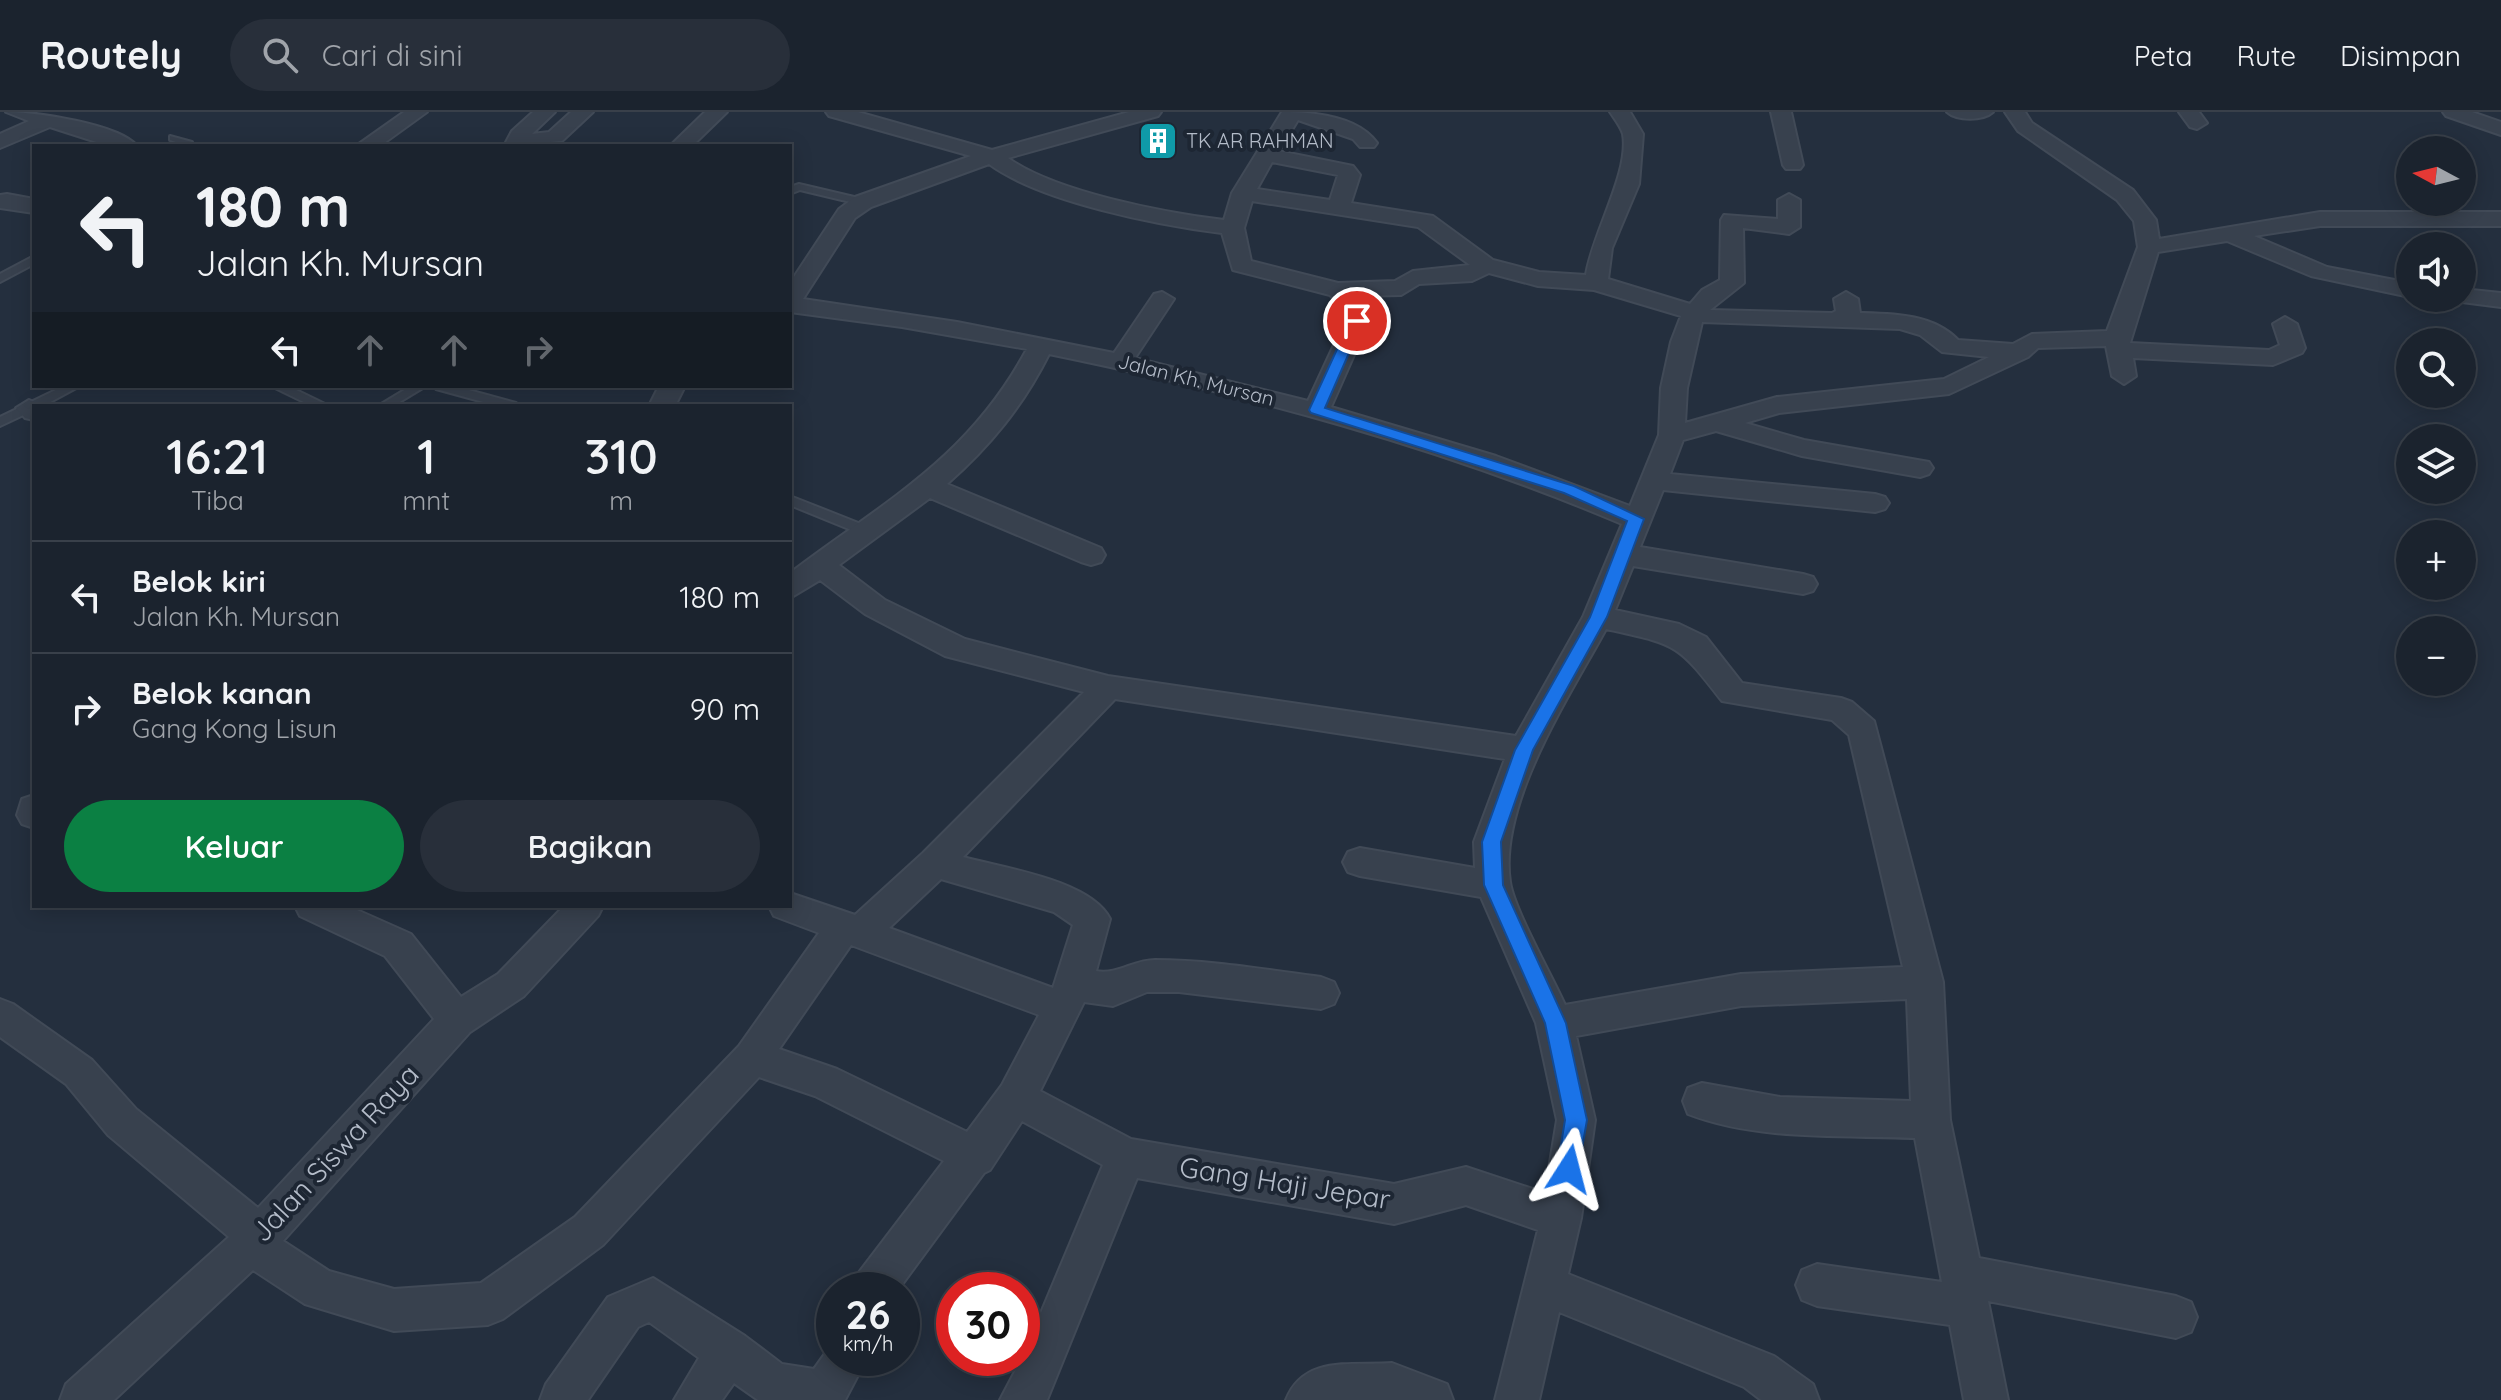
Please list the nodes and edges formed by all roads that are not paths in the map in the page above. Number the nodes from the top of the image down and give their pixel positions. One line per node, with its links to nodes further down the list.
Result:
1 (20, 112): 15 (street)
2 (417, 112): 20 (street)
3 (545, 112): 21 (street)
4 (583, 112): 21 (street)
5 (717, 112): 22 (street)
6 (1151, 112): 24 (street)
7 (1293, 112): 18 (street); 23 (street)
8 (1620, 112): 40 (street)
9 (1781, 112): 25 (street)
10 (1957, 112): 11 (street)
11 (1983, 112)
12 (2015, 112): 36 (street)
13 (2453, 112): 16 (street)
14 (851, 114): 24 (street)
15 (48, 120): 17 (street); 19 (street)
16 (2501, 129)
17 (0, 142)
18 (1367, 143)
19 (121, 144)
20 (369, 144)
21 (515, 144)
22 (682, 144)
23 (1270, 155): 27 (street); 32 (street)
24 (992, 156): 30 (street); 34 (street)
25 (1793, 165)
26 (792, 190): 30 (lane)
27 (1243, 193): 32 (street); 34 (street)
28 (1789, 200): 48 (street)
29 (0, 202): 31 (street)
30 (863, 202): 45 (street)
31 (32, 206)
32 (1339, 207): 38 (street)
33 (2501, 219): 35 (street)
34 (1233, 228): 42 (street)
35 (2233, 235): 36 (street); 41 (street)
36 (2149, 247): 51 (street)
37 (32, 260): 39 (lane)
38 (1485, 265): 40 (street); 42 (street)
39 (0, 279)
40 (1596, 283): 48 (street)
41 (2396, 288)
42 (1338, 290): 64 (street)
43 (2476, 297): 46 (street)
44 (1162, 299): 53 (street)
45 (792, 300)
46 (2501, 300)
47 (792, 303): 50 (street, Jalan Kh. Mursan)
48 (1693, 315): 52 (street); 67 (street)
49 (2285, 324): 51 (street)
50 (1042, 344): 53 (street, Jalan Kh. Mursan); 70 (street)
51 (2118, 344): 52 (street); 54 (street)
52 (2019, 352): 65 (street)
53 (1121, 361): 64 (street, Jalan Kh. Mursan)
54 (2124, 376)
55 (70, 388): 59 (lane)
56 (282, 388): 60 (lane)
57 (416, 388): 61 (lane)
58 (447, 388): 62 (lane)
59 (42, 404)
60 (318, 404)
61 (388, 404)
62 (505, 404)
63 (32, 410): 66 (lane)
64 (1317, 410): 73 (street, Jalan Kh. Mursan)
65 (1711, 421): 67 (street); 68 (street)
66 (0, 422)
67 (1672, 435): 69 (street)
68 (1920, 468)
69 (1653, 480): 72 (street); 73 (street)
70 (927, 486): 74 (street); 76 (street)
71 (792, 501): 74 (lane)
72 (1875, 503)
73 (1636, 519): 75 (street)
74 (866, 531): 77 (street)
75 (1622, 554): 78 (street); 80 (street)
76 (1091, 555)
77 (819, 565): 79 (street); 81 (street)
78 (1803, 584)
79 (792, 586)
80 (1598, 617): 82 (street); 90 (street)
81 (1108, 687): 82 (street); 84 (street)
82 (1524, 750): 85 (street)
83 (1360, 862): 85 (street)
84 (935, 863): 89 (street); 92 (street)
85 (1493, 885): 95 (street)
86 (316, 908): 94 (street)
87 (584, 908): 94 (street, Jalan Siswa Raya)
88 (792, 908): 89 (street)
89 (852, 929): 92 (street); 96 (street)
90 (1925, 982): 95 (street); 99 (street)
91 (1321, 993): 92 (street)
92 (1068, 996): 97 (street)
93 (0, 1016): 103 (street)
94 (457, 1020): 103 (street, Jalan Siswa Raya)
95 (1555, 1023): 102 (street)
96 (752, 1058): 100 (street); 103 (street)
97 (1016, 1098): 100 (street); 101 (street, Gang Haji Jepar)
98 (1702, 1101): 99 (street)
99 (1931, 1120): 107 (street)
100 (976, 1157): 104 (street)
101 (1126, 1157): 102 (street, Gang Haji Jepar); 114 (street)
102 (1561, 1218): 105 (street)
103 (256, 1241): 111 (street, Jalan Siswa Raya)
104 (886, 1272)
105 (1544, 1285): 117 (street); 118 (street)
106 (1817, 1285): 107 (street)
107 (1965, 1291): 108 (street); 119 (street)
108 (2176, 1317)
109 (730, 1351): 110 (street); 112 (street); 113 (street)
110 (834, 1376)
111 (82, 1400)
112 (562, 1400)
113 (696, 1400)
114 (1022, 1400)
115 (1308, 1400): 116 (street)
116 (1431, 1400)
117 (1517, 1400)
118 (1797, 1400)
119 (1986, 1400)

